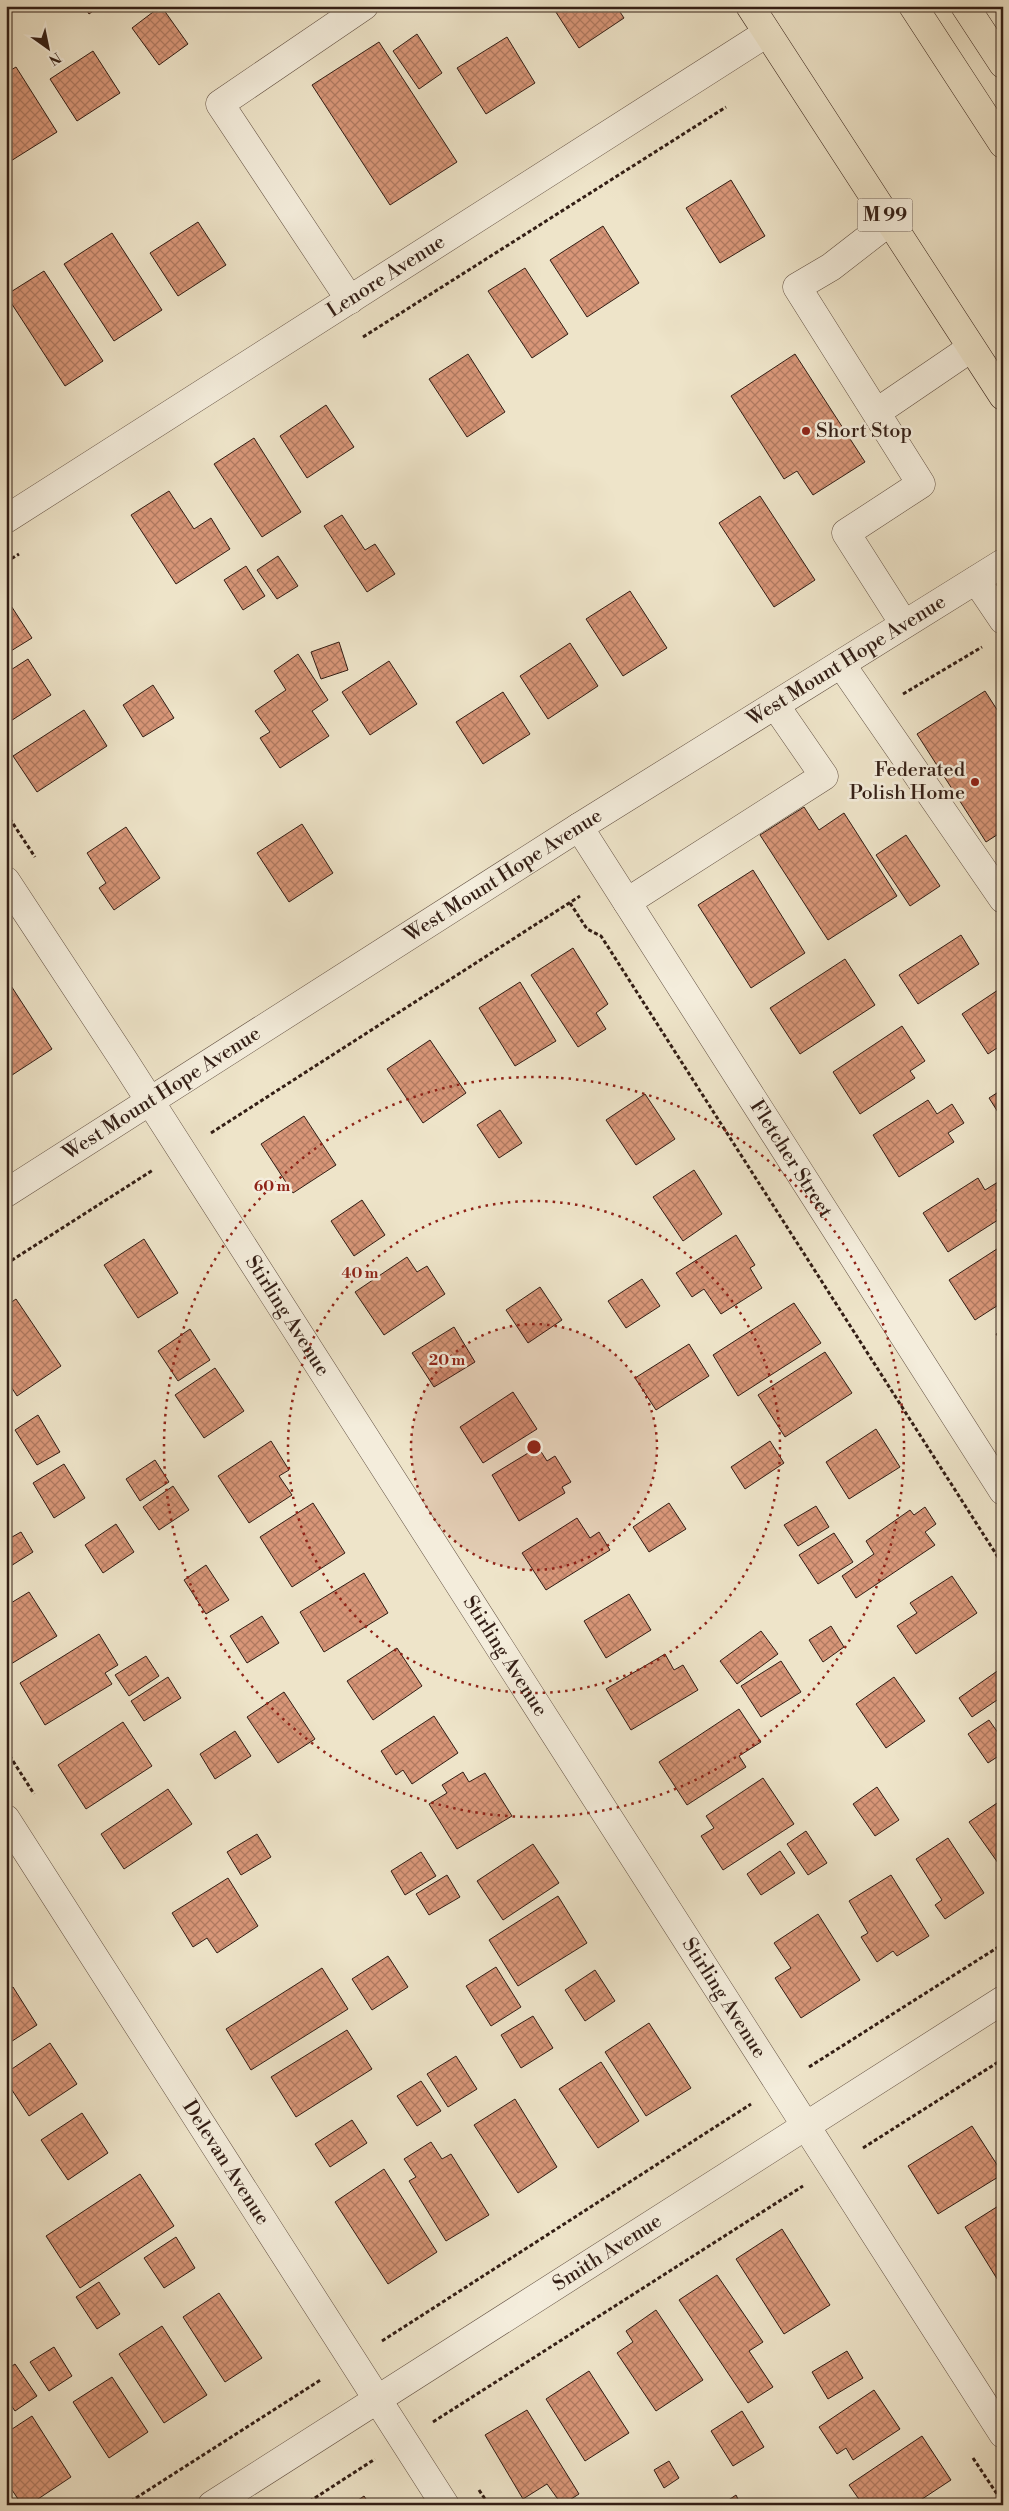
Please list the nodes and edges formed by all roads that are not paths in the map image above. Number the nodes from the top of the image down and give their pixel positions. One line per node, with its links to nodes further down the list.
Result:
1 (364, 6): 9 (street)
2 (750, 6): 5 (main road, M 99)
3 (913, 6): 7 (main road)
4 (965, 6): 6 (main road)
5 (767, 33): 8 (main road, M 99); 9 (street, Lenore Avenue)
6 (1003, 64)
7 (1003, 144)
8 (889, 222): 10 (main road, M 99); 12 (street)
9 (350, 300): 13 (street, Lenore Avenue)
10 (971, 348): 11 (main road, M 99); 12 (street)
11 (1003, 396)
12 (877, 412): 17 (street)
13 (6, 519)
14 (1003, 562): 15 (street, West Mount Hope Avenue)
15 (976, 580): 16 (street); 17 (street, West Mount Hope Avenue)
16 (1003, 620)
17 (904, 624): 18 (street, West Mount Hope Avenue)
18 (841, 664): 19 (street, West Mount Hope Avenue); 22 (street)
19 (775, 705): 20 (street, West Mount Hope Avenue); 23 (street)
20 (579, 827): 23 (street, Fletcher Street); 25 (street, West Mount Hope Avenue)
21 (6, 881): 24 (street, Stirling Avenue)
22 (1003, 899)
23 (627, 902): 27 (street, Fletcher Street)
24 (14, 910): 25 (street, Stirling Avenue)
25 (149, 1100): 26 (street, West Mount Hope Avenue); 30 (street, Stirling Avenue)
26 (7, 1191)
27 (1003, 1491)
28 (6, 1819): 31 (street, Delevan Avenue)
29 (1003, 2000): 30 (street, Smith Avenue)
30 (806, 2126): 31 (street, Smith Avenue); 32 (street, Stirling Avenue)
31 (377, 2400): 33 (street, Smith Avenue); 34 (street, Delevan Avenue)
32 (1003, 2434)
33 (212, 2505)
34 (444, 2505)

